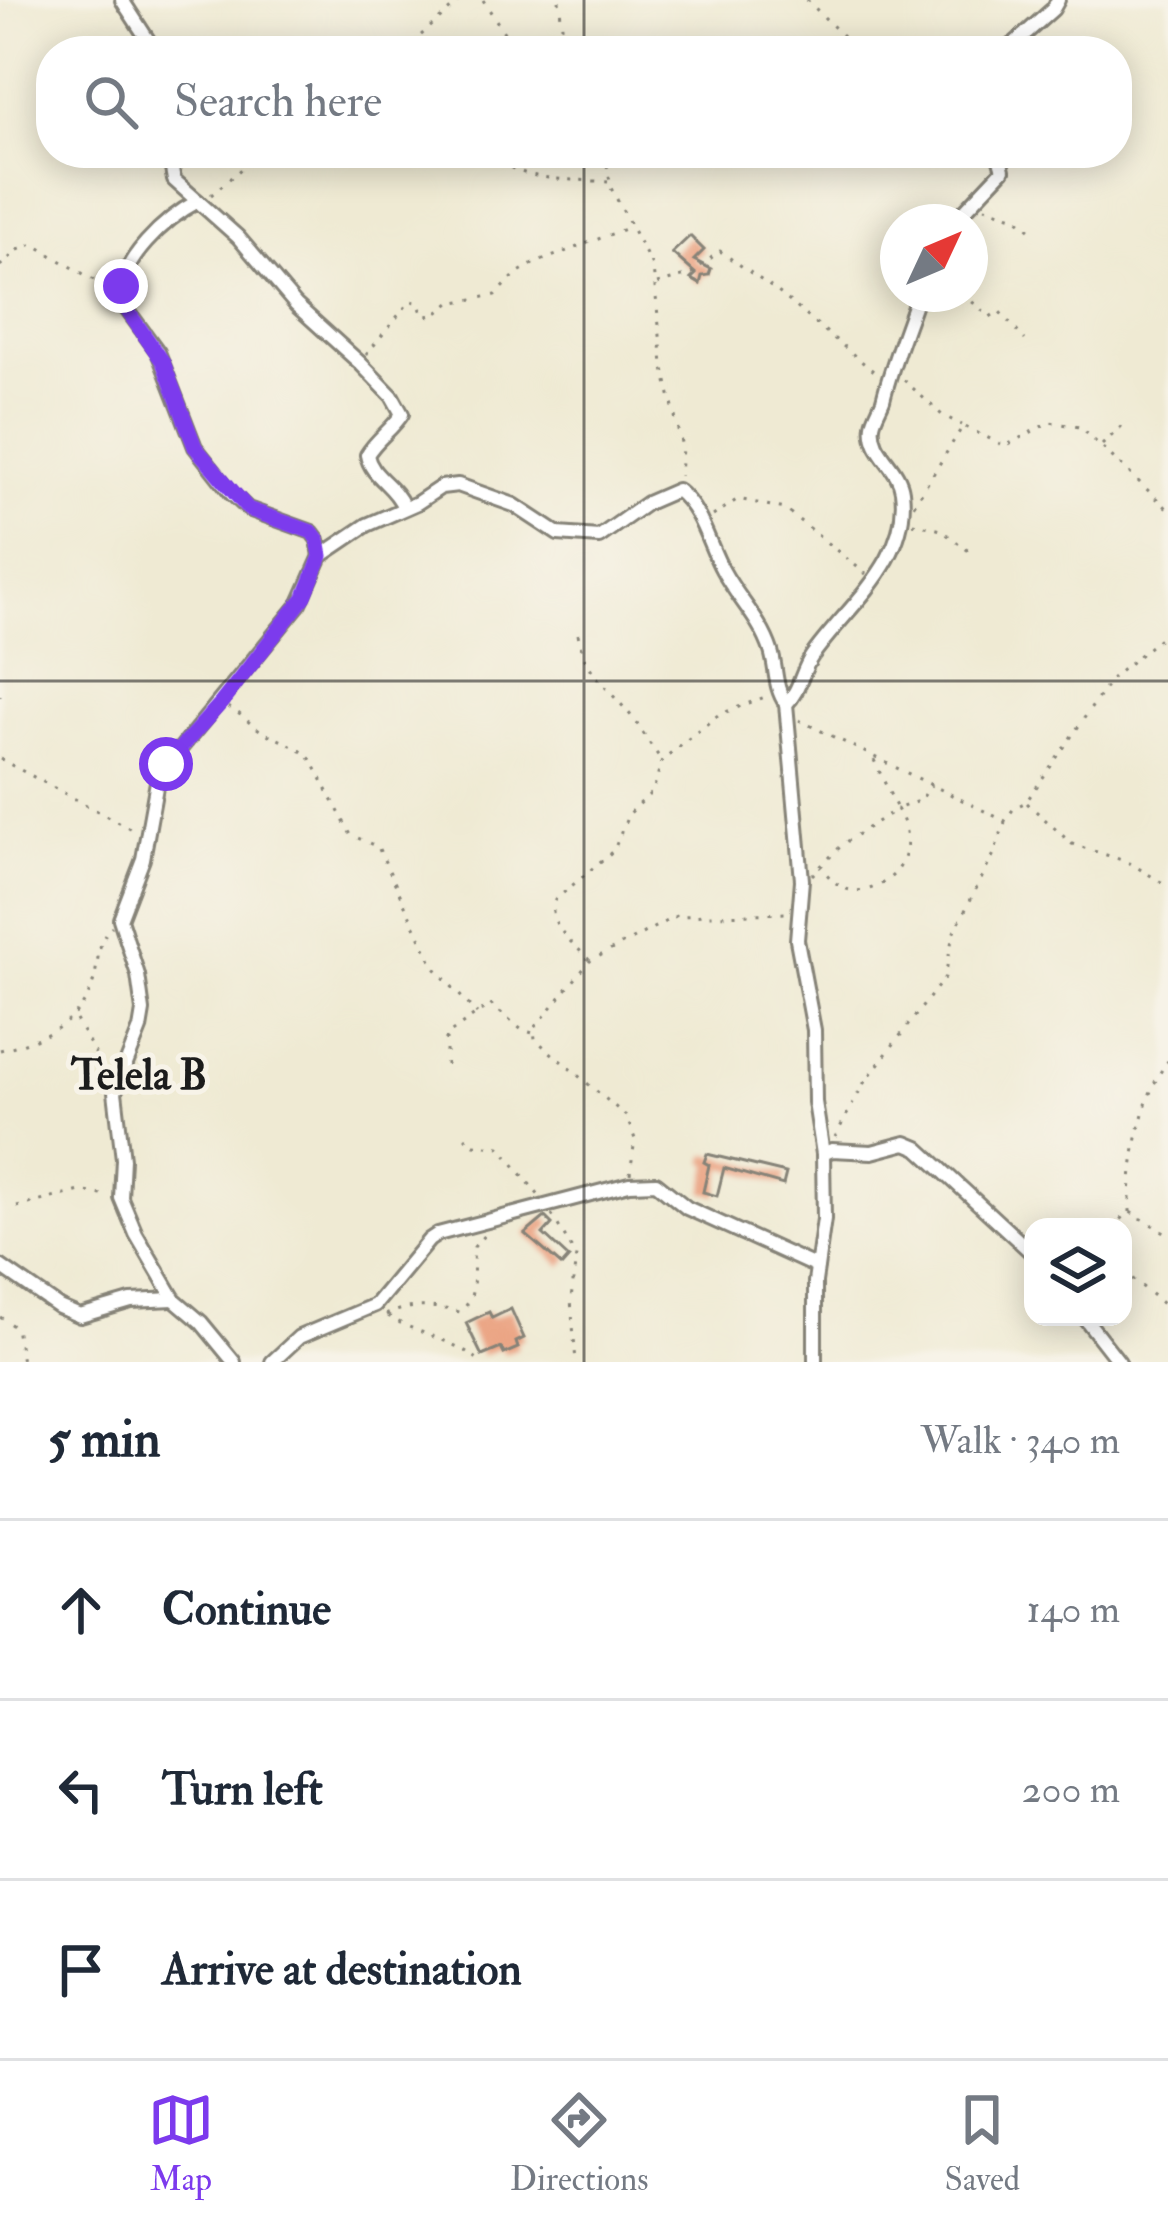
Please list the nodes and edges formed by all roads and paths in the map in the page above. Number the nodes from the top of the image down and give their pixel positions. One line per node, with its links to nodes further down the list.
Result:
1 (122, 0): 7 (street)
2 (461, 0): 8 (path)
3 (483, 0): 9 (path)
4 (559, 0): 10 (path)
5 (807, 0): 11 (path)
6 (1058, 0): 12 (street)
7 (145, 36)
8 (420, 36)
9 (506, 36)
10 (563, 36)
11 (843, 36)
12 (1023, 36)
13 (174, 168): 19 (street)
14 (244, 168): 19 (path)
15 (509, 168): 18 (path)
16 (607, 168): 18 (path)
17 (1002, 168): 20 (street)
18 (609, 182): 22 (path)
19 (198, 201): 26 (street); 30 (street)
20 (969, 204)
21 (988, 207): 23 (path)
22 (628, 227): 25 (path); 30 (path)
23 (1032, 231)
24 (0, 266): 26 (path)
25 (656, 284): 31 (path); 35 (path)
26 (119, 297): 41 (street)
27 (912, 312): 31 (street)
28 (984, 312): 29 (path)
29 (1025, 340)
30 (360, 363): 36 (street)
31 (888, 379): 33 (path); 38 (street)
32 (1126, 422): 34 (path)
33 (963, 426): 34 (path); 38 (path)
34 (1101, 446): 37 (path)
35 (677, 490): 36 (street); 39 (street)
36 (403, 506): 41 (street)
37 (1168, 508)
38 (904, 520): 40 (path); 42 (street)
39 (701, 523): 42 (path); 46 (street)
40 (970, 552)
41 (321, 556): 45 (street)
42 (874, 580): 46 (street)
43 (1168, 632): 51 (path)
44 (578, 634): 49 (path)
45 (221, 703): 54 (street); 59 (path)
46 (783, 704): 47 (path); 49 (path); 56 (street)
47 (873, 758): 50 (path); 52 (path)
48 (0, 759): 54 (path)
49 (662, 760): 58 (path)
50 (932, 783): 52 (path); 53 (path)
51 (1026, 802): 53 (path); 55 (path)
52 (898, 808): 52 (path)
53 (1005, 820): 67 (path)
54 (147, 838): 57 (street)
55 (1168, 886)
56 (797, 914): 58 (path); 67 (street)
57 (120, 920): 60 (path); 65 (street)
58 (590, 961): 61 (path)
59 (477, 1014): 61 (path); 64 (path)
60 (75, 1018): 62 (path); 65 (path)
61 (535, 1034): 68 (path)
62 (0, 1050)
63 (1168, 1061): 72 (path)
64 (446, 1065)
65 (115, 1092): 69 (street)
66 (465, 1137): 70 (path)
67 (827, 1152): 76 (street); 78 (street)
68 (629, 1184): 70 (street); 78 (street)
69 (121, 1198): 71 (path); 80 (street)
70 (547, 1206): 86 (street); 88 (path)
71 (17, 1207)
72 (1130, 1212): 73 (path); 75 (path)
73 (1123, 1218)
74 (487, 1233): 87 (path)
75 (1168, 1234)
76 (1024, 1246)
77 (0, 1266): 80 (street)
78 (818, 1267): 89 (street)
79 (1132, 1278): 81 (path)
80 (174, 1299): 85 (street)
81 (1168, 1308)
82 (0, 1317): 84 (path)
83 (1091, 1326): 90 (street)
84 (22, 1362)
85 (234, 1362)
86 (272, 1362)
87 (482, 1362)
88 (576, 1362)
89 (815, 1362)
90 (1119, 1362)

